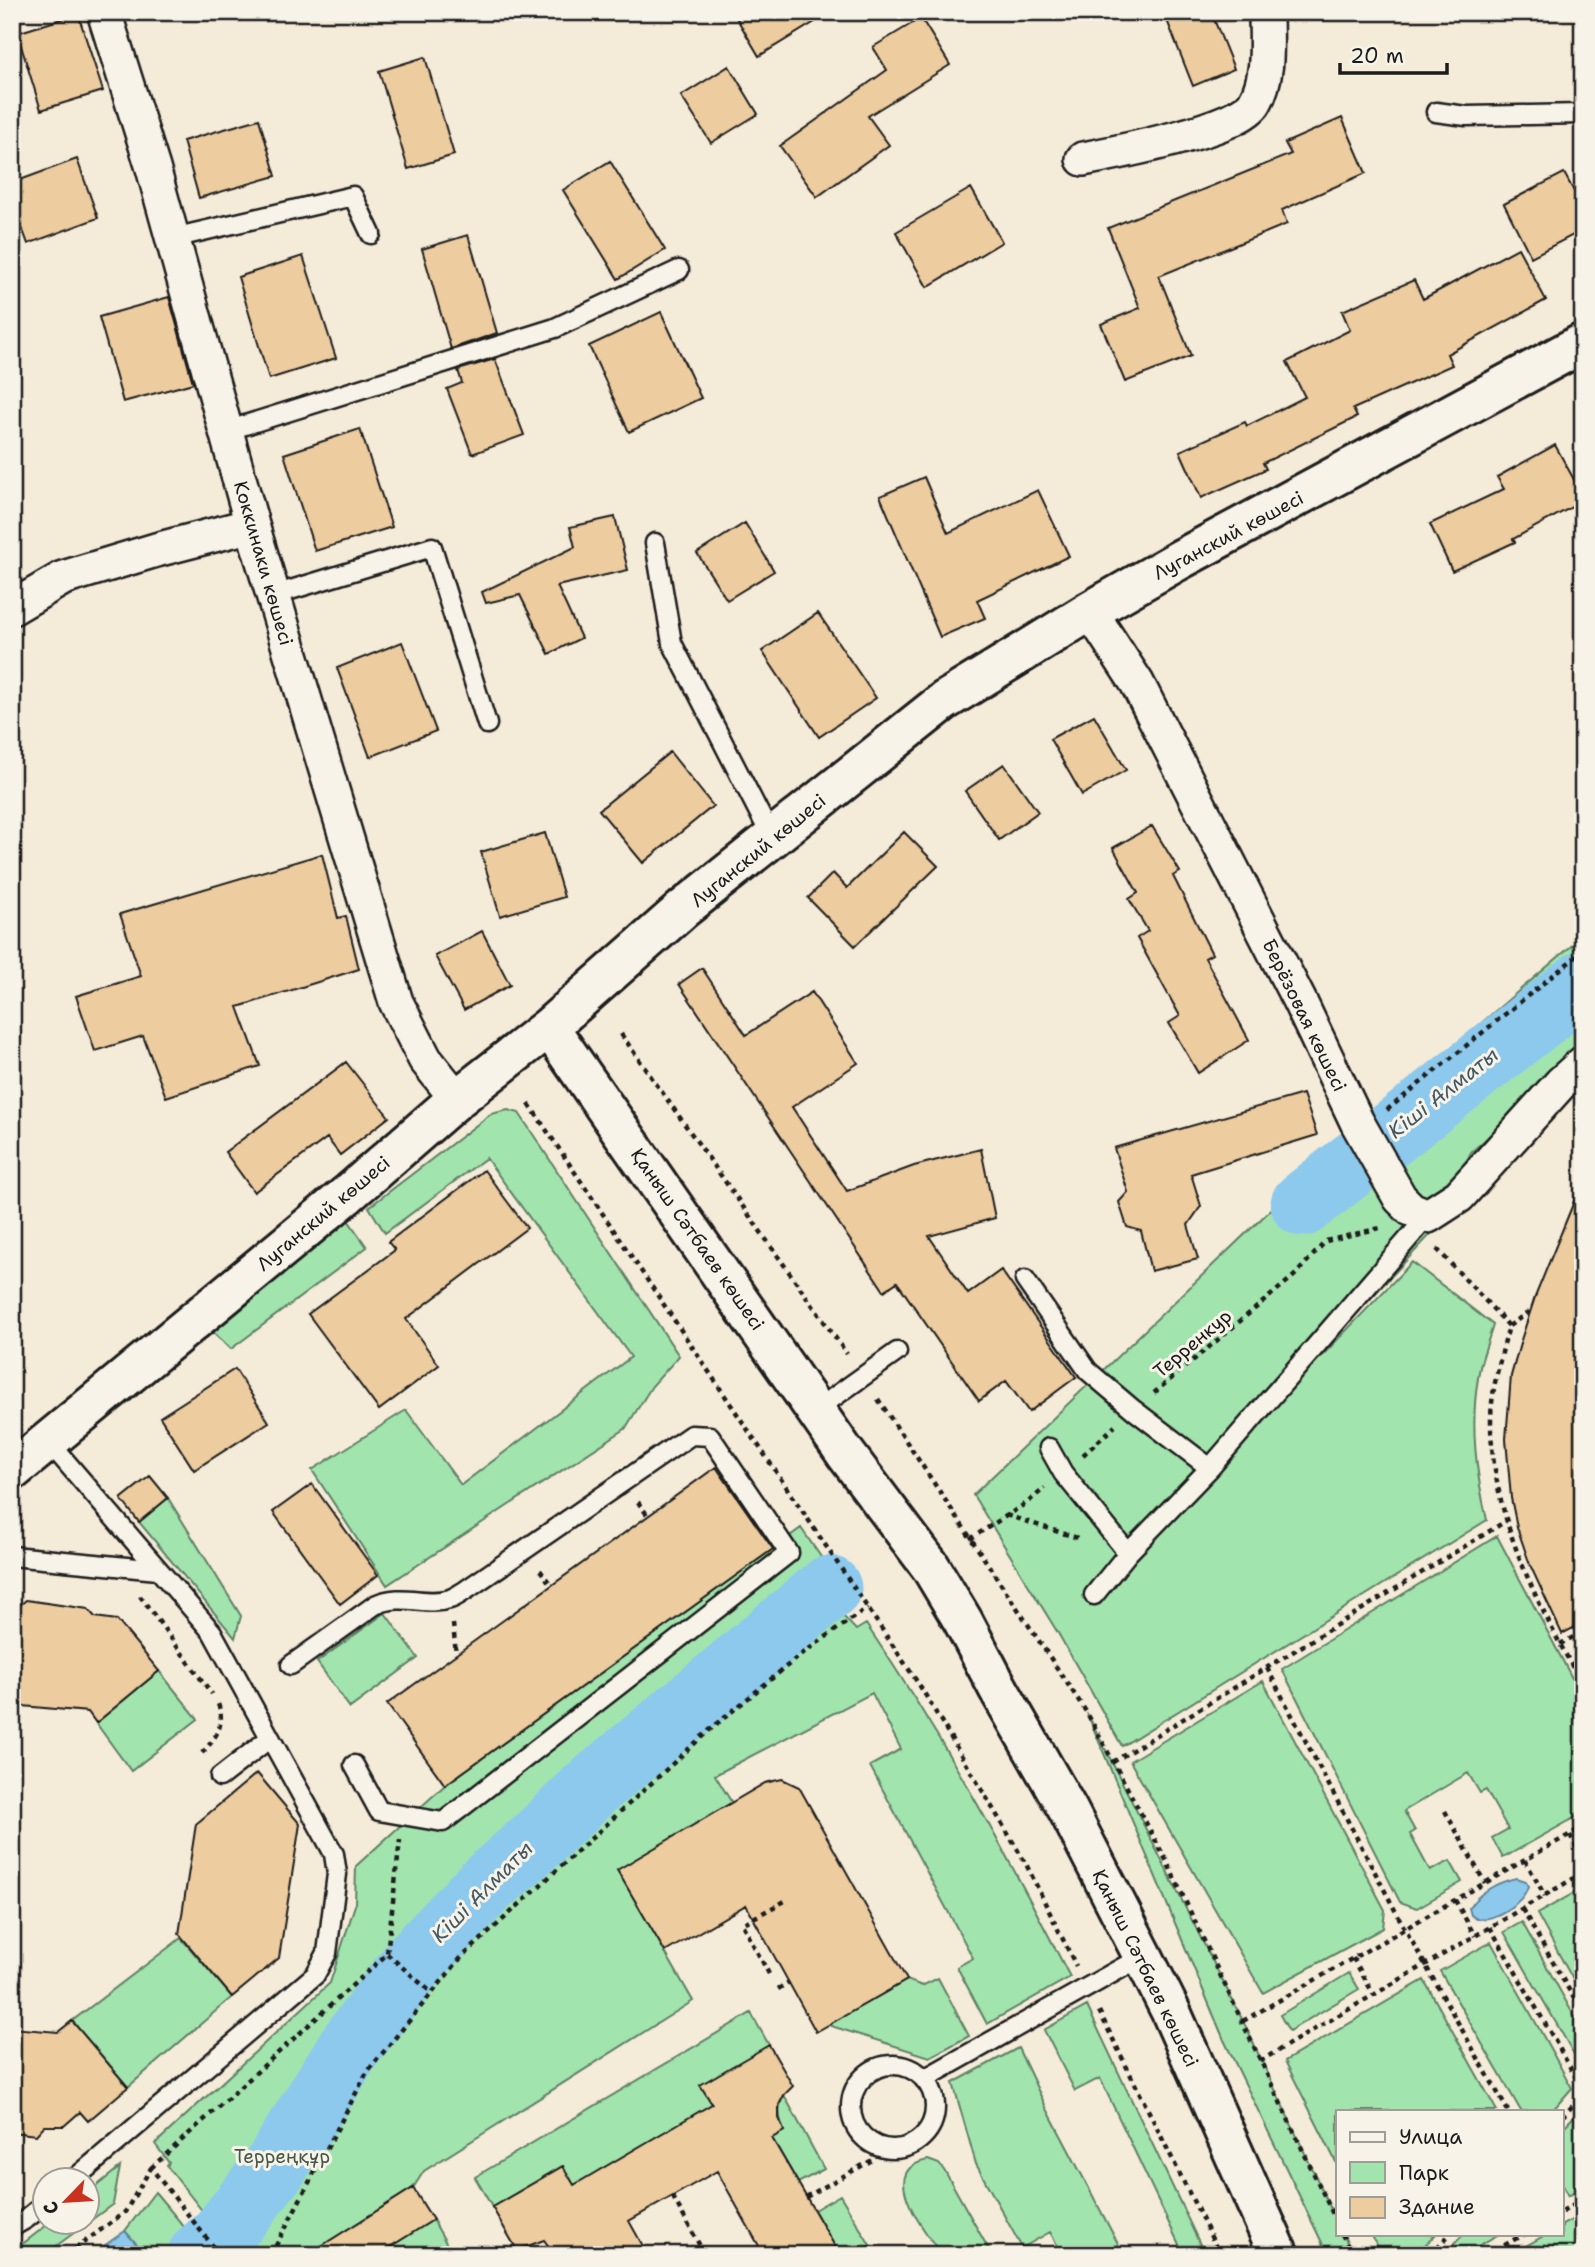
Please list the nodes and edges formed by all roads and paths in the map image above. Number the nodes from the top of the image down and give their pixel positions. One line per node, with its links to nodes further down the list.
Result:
1 (104, 12): 7 (street, Коккинаки көшесі)
2 (1266, 12): 5 (street)
3 (1436, 112): 4 (lane)
4 (1583, 114)
5 (1083, 159)
6 (371, 234): 7 (lane)
7 (173, 239): 10 (street, Коккинаки көшесі)
8 (679, 270): 10 (lane)
9 (1583, 343): 15 (street, Луганский көшесі)
10 (226, 431): 11 (street, Коккинаки көшесі)
11 (252, 525): 13 (street, Коккинаки көшесі); 14 (street)
12 (655, 543): 17 (lane)
13 (274, 595): 16 (lane); 22 (street, Коккинаки көшесі)
14 (12, 608)
15 (1090, 611): 17 (street, Луганский көшесі); 24 (street, Берёзовая көшесі)
16 (486, 724)
17 (772, 838): 19 (street, Луганский көшесі)
18 (1583, 951): 24 (path)
19 (550, 1027): 22 (street, Луганский көшесі); 31 (street, Қаныш Сәтбаев көшесі)
20 (621, 1034): 30 (path)
21 (1583, 1063): 25 (street)
22 (457, 1099): 33 (street, Луганский көшесі)
23 (529, 1104): 45 (path)
24 (1357, 1122): 25 (street, Берёзовая көшесі)
25 (1422, 1222): 28 (path); 32 (path, Терренкур); 35 (lane)
26 (1025, 1280): 32 (lane)
27 (1531, 1310): 28 (path)
28 (1508, 1326): 38 (path)
29 (897, 1352): 30 (lane)
30 (863, 1377): 31 (lane); 39 (path)
31 (816, 1410): 74 (street, Қаныш Сәтбаев көшесі)
32 (1134, 1410): 35 (lane); 37 (path, Терренкур)
33 (48, 1441): 36 (street, Луганский көшесі); 43 (lane)
34 (1049, 1448): 37 (lane)
35 (1210, 1468): 40 (lane)
36 (12, 1471)
37 (1063, 1473): 39 (path, Терренкур); 40 (lane)
38 (1506, 1521): 47 (path); 51 (path)
39 (970, 1539): 55 (path)
40 (1128, 1553): 44 (lane)
41 (12, 1556): 42 (lane)
42 (118, 1565): 43 (lane); 54 (path)
43 (158, 1570): 53 (lane)
44 (1094, 1595)
45 (867, 1608): 79 (path); 81 (path)
46 (1553, 1616): 47 (path)
47 (1547, 1619): 49 (path)
48 (1583, 1632): 49 (path)
49 (1560, 1644): 52 (path)
50 (291, 1665): 59 (lane)
51 (1267, 1668): 55 (path); 71 (path)
52 (1583, 1686)
53 (270, 1738): 57 (lane); 91 (lane)
54 (202, 1753)
55 (1113, 1762): 84 (path)
56 (354, 1765): 59 (lane)
57 (220, 1777)
58 (1445, 1811): 65 (path)
59 (403, 1816): 73 (path)
60 (1583, 1827): 61 (path)
61 (1570, 1835): 62 (path); 63 (path)
62 (1583, 1859)
63 (1525, 1860): 65 (path); 66 (path)
64 (1583, 1873): 66 (path)
65 (1485, 1883): 67 (path)
66 (1545, 1896): 69 (path)
67 (1455, 1900): 71 (path); 72 (path)
68 (785, 1901): 77 (path)
69 (1522, 1909): 70 (path); 83 (path)
70 (1490, 1927): 72 (path); 87 (path)
71 (1405, 1929): 75 (path); 76 (path)
72 (1475, 1936): 76 (path)
73 (387, 1954): 81 (path); 92 (path)
74 (1143, 1956): 79 (lane); 108 (street, Қаныш Сәтбаев көшесі)
75 (1353, 1958): 82 (path); 84 (path)
76 (1425, 1965): 82 (path); 88 (path)
77 (769, 1974)
78 (789, 1982): 80 (path)
79 (1087, 1987): 86 (lane); 107 (path)
80 (778, 1989)
81 (432, 1993): 105 (path)
82 (1374, 1995): 85 (path)
83 (1583, 2014)
84 (1243, 2021): 85 (path)
85 (1260, 2061): 98 (path)
86 (924, 2079): 86 (lane)
87 (1583, 2092): 89 (path)
88 (1507, 2110)
89 (1564, 2115)
90 (874, 2159): 94 (path)
91 (88, 2166)
92 (151, 2168): 103 (path); 104 (path)
93 (673, 2197): 106 (path)
94 (806, 2197)
95 (1583, 2200): 96 (path)
96 (1564, 2209)
97 (32, 2214): 99 (lane)
98 (1336, 2221)
99 (12, 2227)
100 (1343, 2236): 109 (path)
101 (1448, 2236): 110 (path)
102 (1520, 2236): 111 (path)
103 (67, 2255)
104 (220, 2255)
105 (271, 2255)
106 (705, 2255)
107 (1220, 2255)
108 (1279, 2255)
109 (1352, 2255)
110 (1430, 2255)
111 (1487, 2255)

